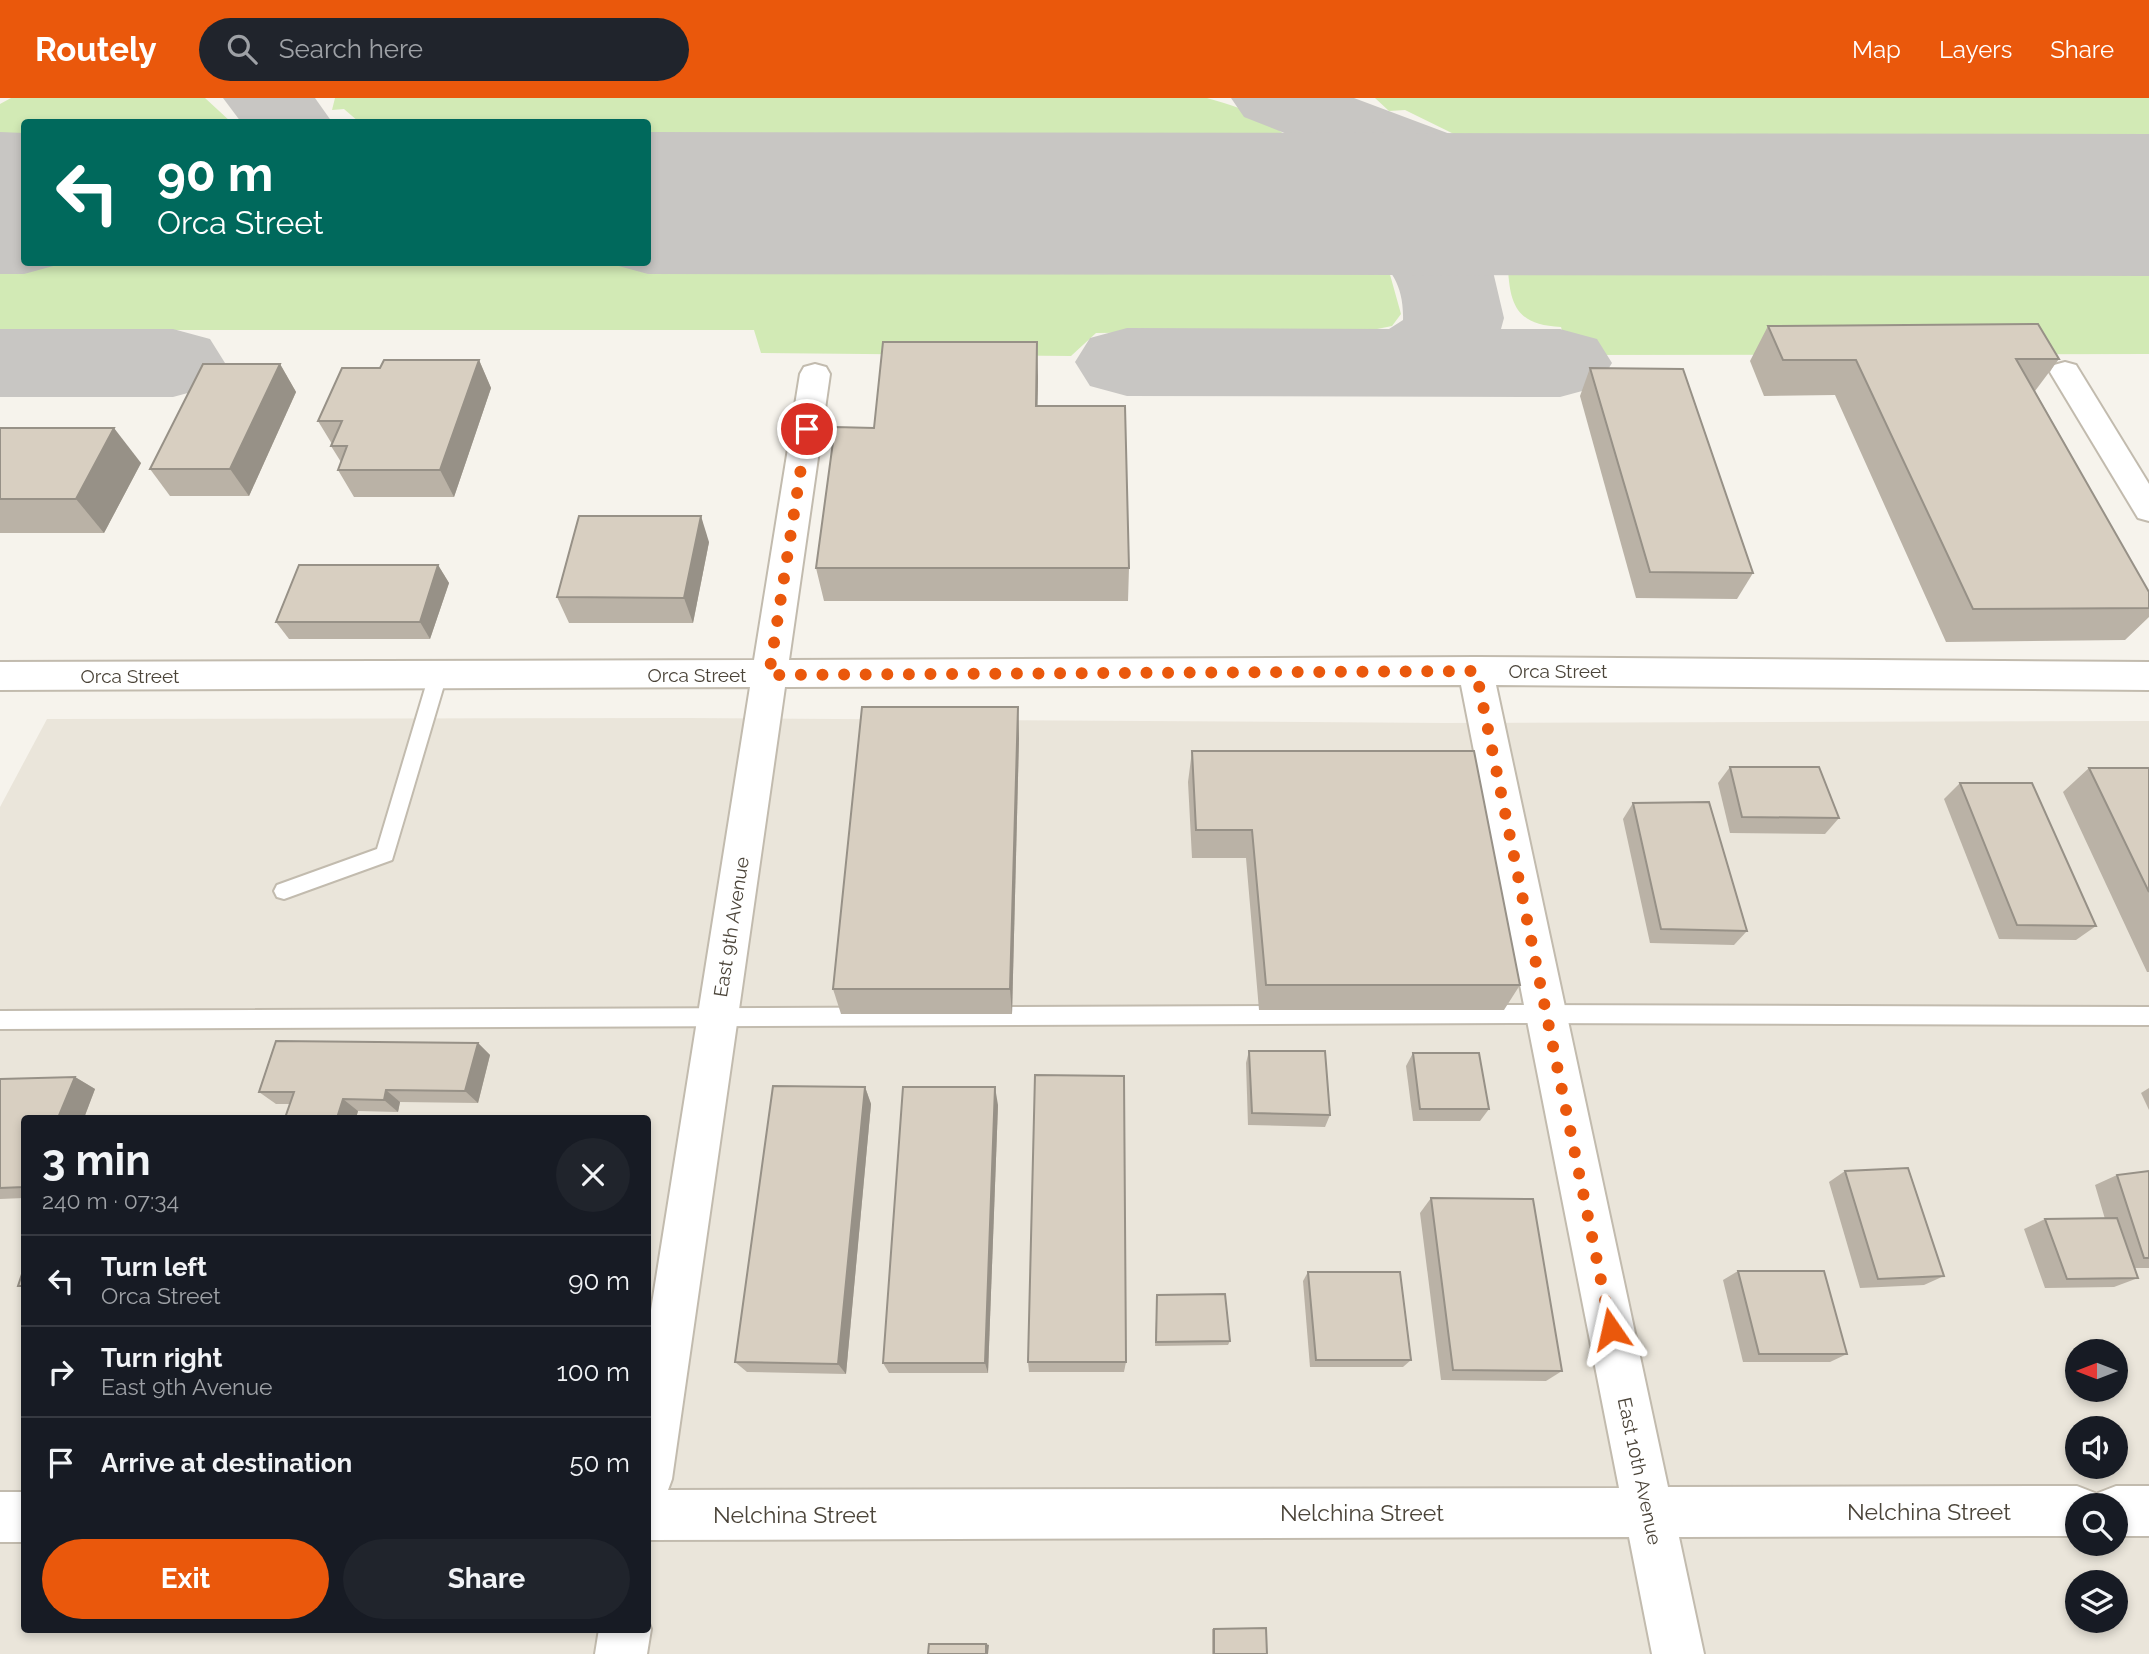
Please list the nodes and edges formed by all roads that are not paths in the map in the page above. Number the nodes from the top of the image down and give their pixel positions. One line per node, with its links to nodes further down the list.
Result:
1 (2065, 372): 3 (street)
2 (815, 374): 6 (street, East 9th Avenue)
3 (2149, 510)
4 (1476, 671): 6 (street, Orca Street); 7 (street, Orca Street); 10 (street, East 10th Avenue)
5 (438, 675): 6 (street, Orca Street); 8 (street, Orca Street); 9 (lane)
6 (769, 675): 12 (street, East 9th Avenue)
7 (2149, 676)
8 (5, 685)
9 (284, 891)
10 (1546, 1014): 11 (lane); 12 (lane); 18 (street, East 10th Avenue)
11 (2149, 1016)
12 (718, 1018): 13 (lane); 14 (street, East 9th Avenue)
13 (0, 1020)
14 (651, 1459)
15 (2065, 1511): 18 (street, Nelchina Street)
16 (2128, 1511): 17 (street)
17 (2149, 1511)
18 (1648, 1513): 19 (street, Nelchina Street); 24 (street, East 10th Avenue)
19 (651, 1515)
20 (0, 1517): 21 (street)
21 (21, 1517)
22 (624, 1633): 23 (street)
23 (621, 1654)
24 (1678, 1654)

